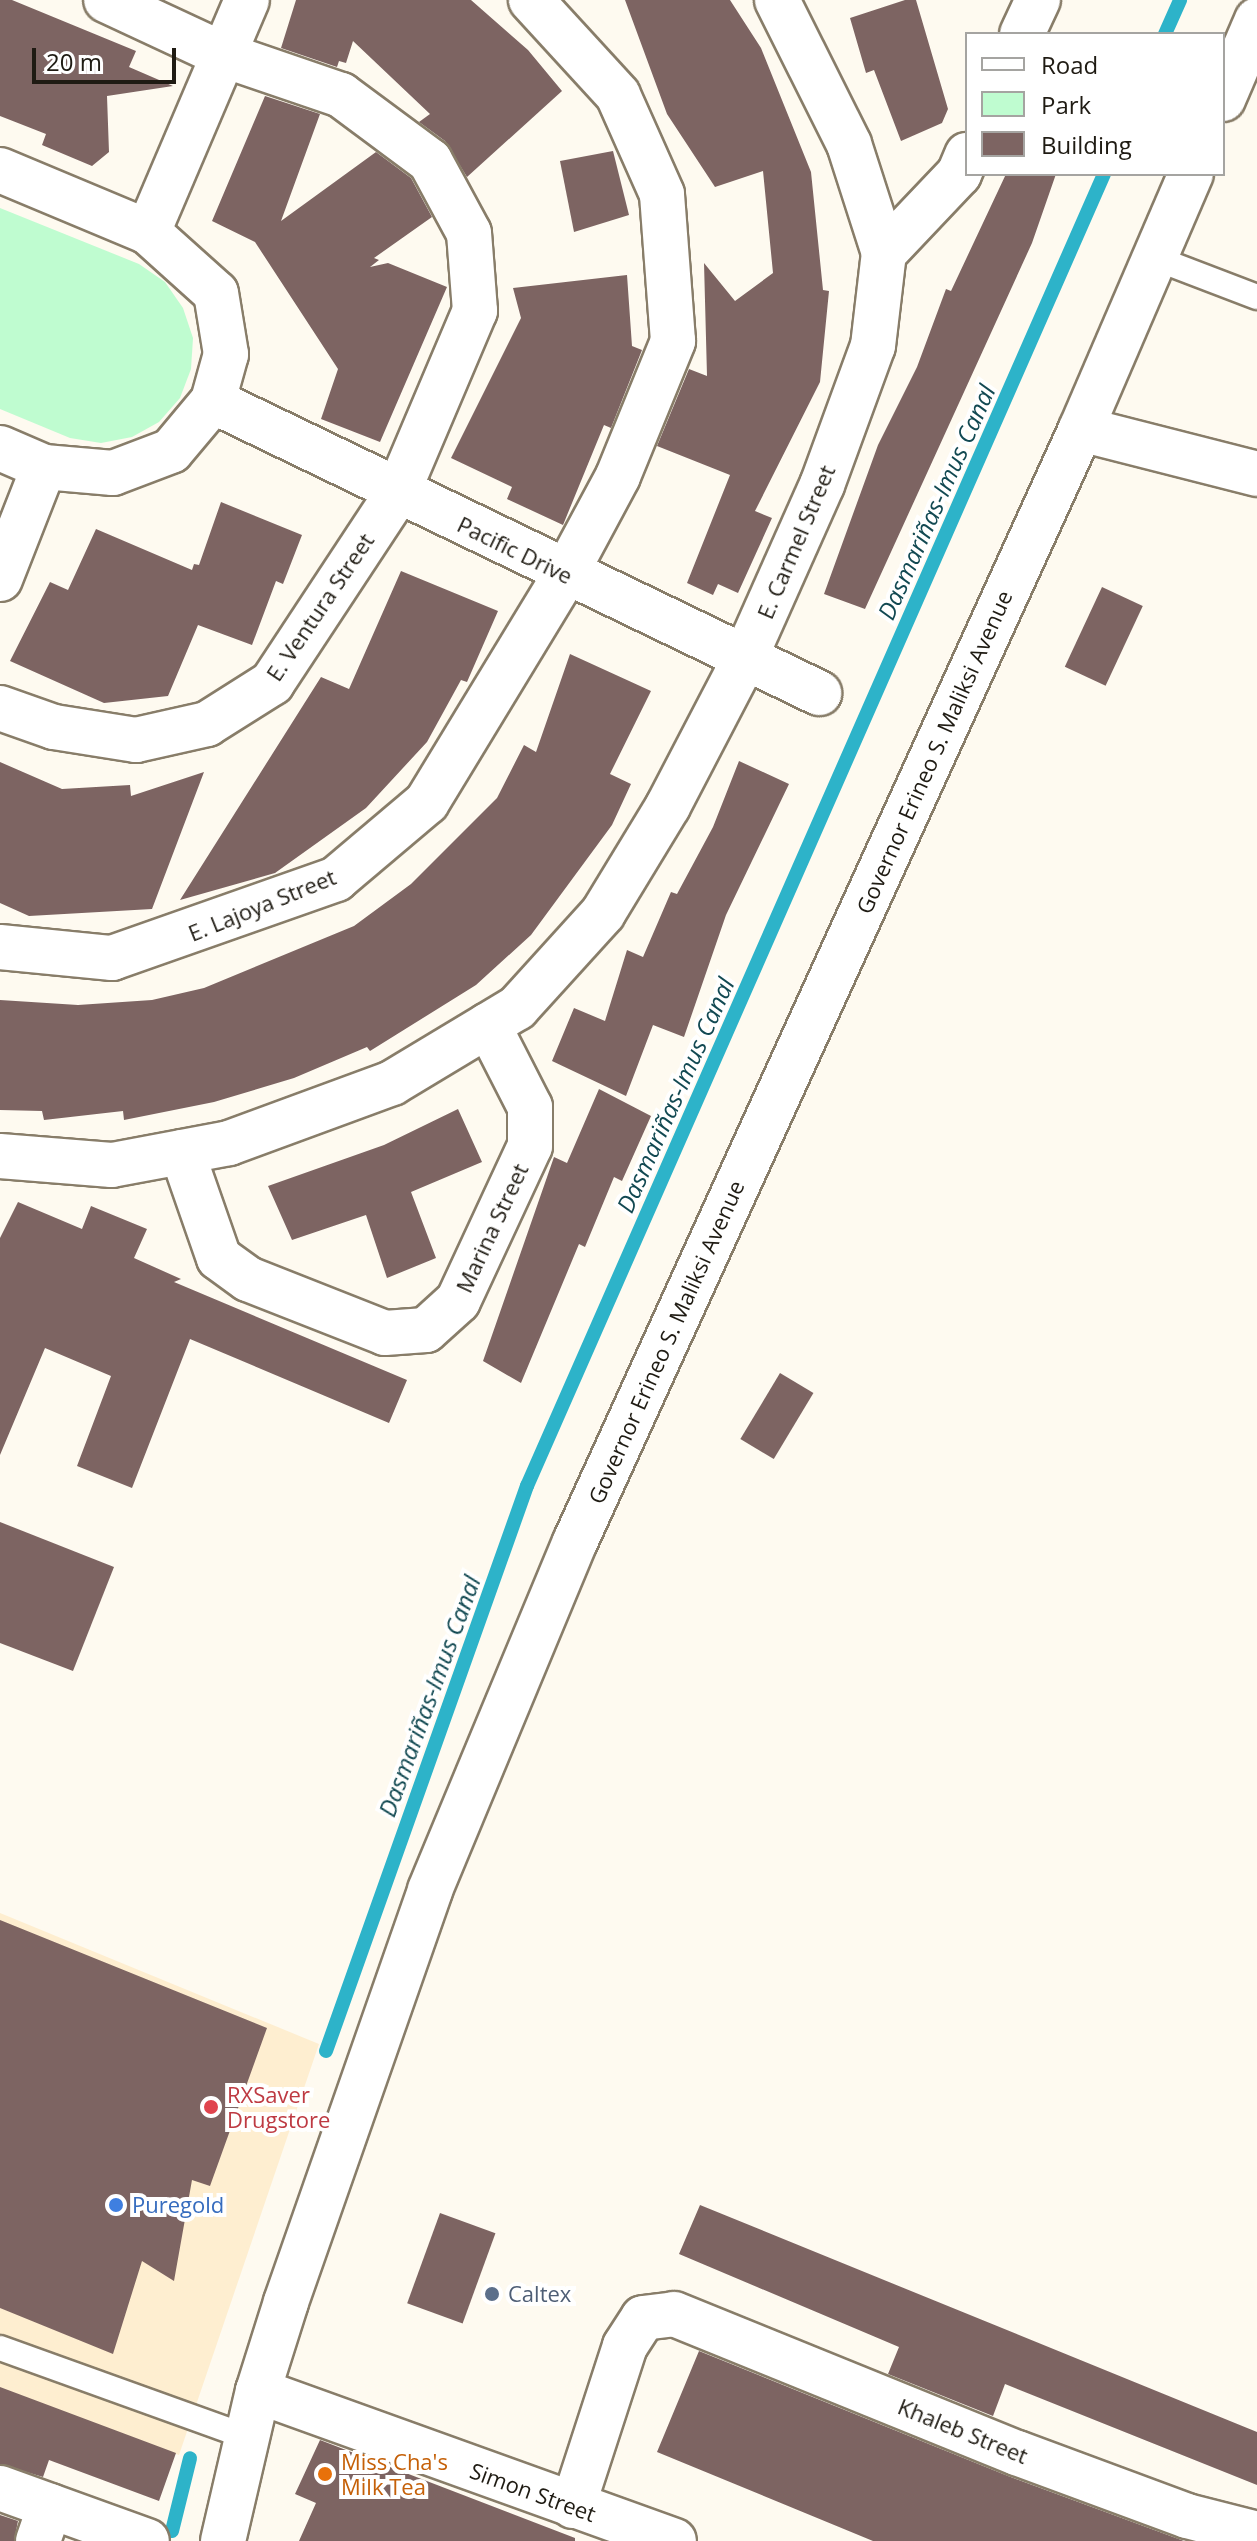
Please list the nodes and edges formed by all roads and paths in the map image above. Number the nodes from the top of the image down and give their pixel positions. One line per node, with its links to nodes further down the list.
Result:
1 (106, 0): 8 (street, E. Ventura Street)
2 (247, 0): 8 (street)
3 (531, 0): 23 (street, E. Lajoya Street)
4 (777, 0): 14 (street, E. Carmel Street)
5 (1038, 0): 7 (street)
6 (1257, 20): 9 (street)
7 (1023, 32)
8 (224, 55): 13 (street); 22 (street, E. Ventura Street)
9 (1225, 94)
10 (965, 160): 14 (street)
11 (0, 170): 13 (street)
12 (1190, 176): 15 (street, Governor Erineo S. Maliksi Avenue)
13 (148, 232): 17 (street)
14 (884, 253): 25 (street, E. Carmel Street)
15 (1155, 258): 16 (lane); 18 (street, Governor Erineo S. Maliksi Avenue)
16 (1257, 297)
17 (213, 401): 20 (street); 22 (street, Pacific Drive)
18 (1081, 429): 21 (street); 33 (street, Governor Erineo S. Maliksi Avenue)
19 (0, 448): 20 (street)
20 (44, 467): 24 (street)
21 (1257, 474)
22 (398, 492): 23 (street, Pacific Drive); 27 (street, E. Ventura Street)
23 (565, 575): 25 (street, Pacific Drive); 28 (street, E. Lajoya Street)
24 (0, 579)
25 (744, 660): 26 (street, Pacific Drive); 29 (street, E. Carmel Street)
26 (819, 693)
27 (0, 708)
28 (0, 947)
29 (488, 1025): 30 (street, E. Carmel Street); 30 (street, Marina Street)
30 (182, 1152): 31 (street, E. Carmel Street)
31 (0, 1156)
32 (0, 2348): 34 (lane)
33 (258, 2391): 34 (street, Governor Erineo S. Maliksi Avenue); 36 (street, Simon Street)
34 (247, 2437): 40 (street, Governor Erineo S. Maliksi Avenue)
35 (0, 2488): 37 (street)
36 (573, 2506): 38 (street, Khaleb Street); 41 (street, Simon Street)
37 (44, 2524): 39 (street)
38 (1257, 2534)
39 (147, 2541)
40 (223, 2541)
41 (674, 2541)

